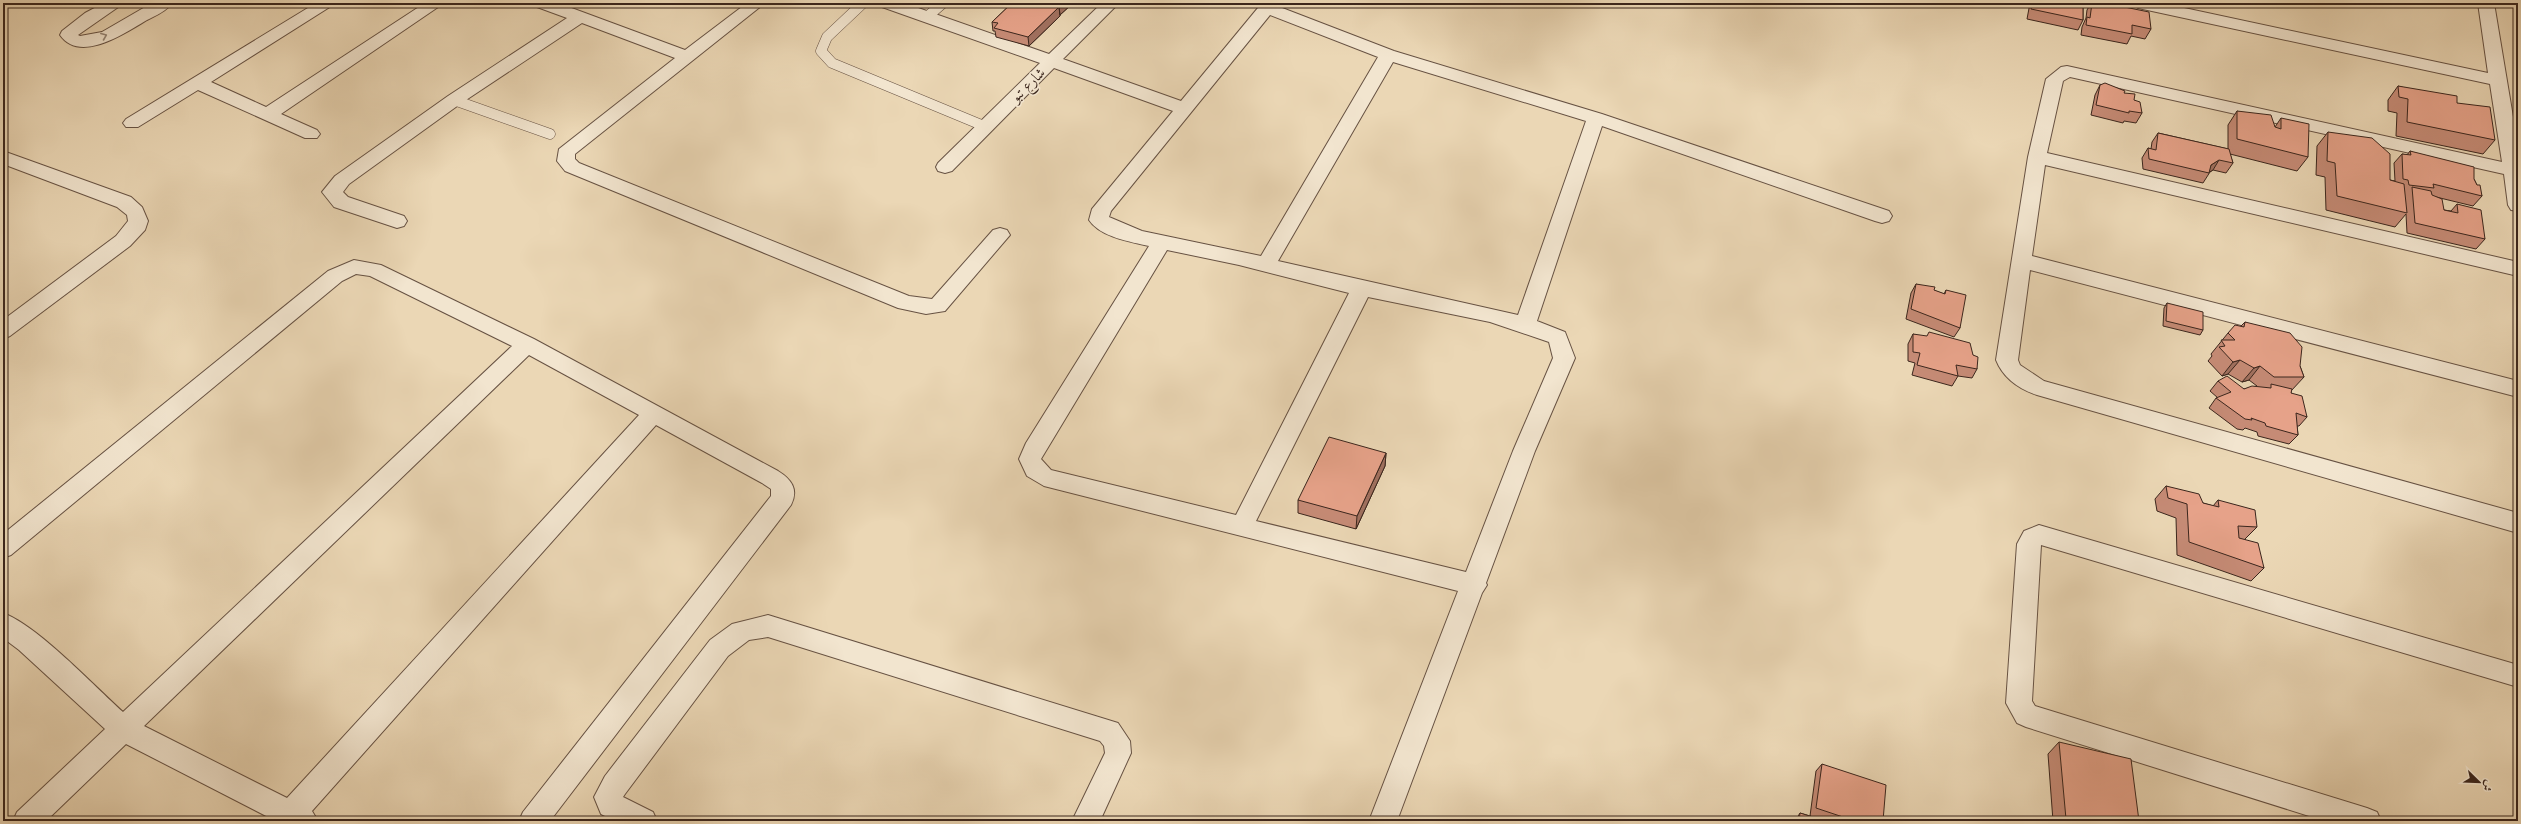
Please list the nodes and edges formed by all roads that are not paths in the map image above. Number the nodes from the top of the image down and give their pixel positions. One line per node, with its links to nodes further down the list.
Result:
1 (116, 3): 2 (street, one-way to 2)
2 (164, 3)
3 (328, 3): 20 (street)
4 (436, 3): 23 (street)
5 (543, 3): 15 (street)
6 (757, 3): 17 (street)
7 (863, 3): 26 (lane)
8 (888, 3): 14 (street)
9 (943, 3): 14 (lane)
10 (1111, 3): 18 (street, شارع تبو)
11 (2138, 3): 19 (street)
12 (2486, 3): 19 (street)
13 (1269, 6): 16 (street); 22 (street)
14 (928, 16): 18 (street)
15 (580, 17): 17 (street); 21 (street)
16 (1388, 55): 24 (street); 39 (street)
17 (688, 57): 36 (street)
18 (1054, 61): 22 (street); 26 (street, شارع تبو)
19 (2498, 80): 32 (street)
20 (197, 83): 23 (street); 25 (street)
21 (454, 100): 28 (lane); 35 (street)
22 (1183, 108): 37 (street)
23 (267, 115): 27 (street)
24 (1596, 118): 34 (street); 42 (street)
25 (132, 123)
26 (984, 126): 31 (street, شارع تبو)
27 (311, 134)
28 (550, 134)
29 (3, 157): 43 (street)
30 (2037, 157): 32 (street); 38 (street); 40 (street)
31 (945, 167)
32 (2512, 170): 33 (street)
33 (2518, 204)
34 (1882, 216)
35 (397, 221)
36 (1000, 234)
37 (1162, 242): 39 (street); 48 (street)
38 (2020, 260): 45 (street); 47 (street)
39 (1266, 264): 41 (street)
40 (2518, 269)
41 (1362, 288): 42 (street); 48 (street)
42 (1526, 323): 50 (street)
43 (4, 328)
44 (527, 344): 46 (street); 49 (street); 53 (street)
45 (2518, 389)
46 (654, 413): 54 (street); 56 (street)
47 (2518, 523)
48 (1242, 526): 50 (street)
49 (3, 548)
50 (1475, 585): 59 (street)
51 (3, 624): 53 (street)
52 (2518, 676): 60 (street)
53 (123, 729): 54 (street); 55 (street)
54 (294, 819)
55 (27, 821)
56 (533, 821)
57 (643, 821): 58 (street)
58 (1086, 821)
59 (1383, 821)
60 (2368, 821)

